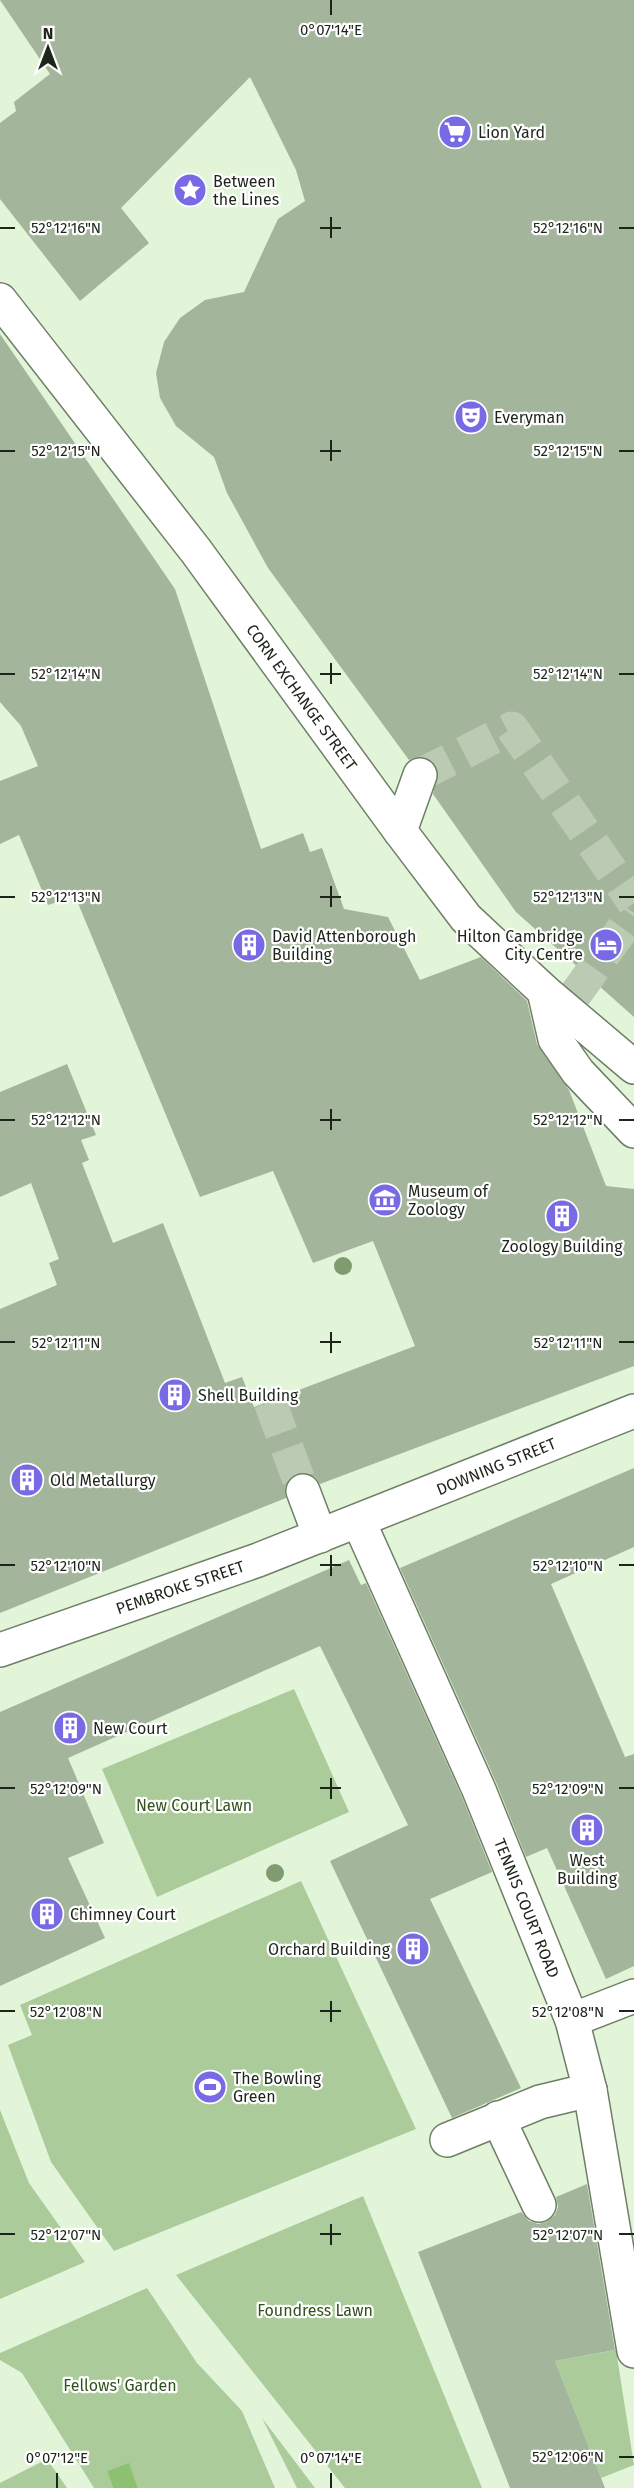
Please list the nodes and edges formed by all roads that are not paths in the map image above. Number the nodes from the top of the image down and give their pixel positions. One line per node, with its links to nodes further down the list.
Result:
1 (0, 300): 3 (street, CORN EXCHANGE STREET)
2 (420, 776): 3 (street)
3 (400, 831): 4 (street, CORN EXCHANGE STREET)
4 (558, 996): 5 (street); 6 (street, CORN EXCHANGE STREET); 7 (street)
5 (634, 1044)
6 (634, 1067)
7 (634, 1131)
8 (634, 1411): 10 (street, DOWNING STREET)
9 (303, 1491): 11 (street)
10 (359, 1522): 11 (street, PEMBROKE STREET); 14 (street, TENNIS COURT ROAD)
11 (320, 1536): 12 (street, PEMBROKE STREET)
12 (0, 1650)
13 (634, 1996): 14 (street)
14 (572, 2020): 15 (street, TENNIS COURT ROAD)
15 (581, 2092): 16 (street); 19 (street, TENNIS COURT ROAD)
16 (498, 2118): 17 (street); 18 (street)
17 (447, 2140)
18 (539, 2205)
19 (634, 2351)

